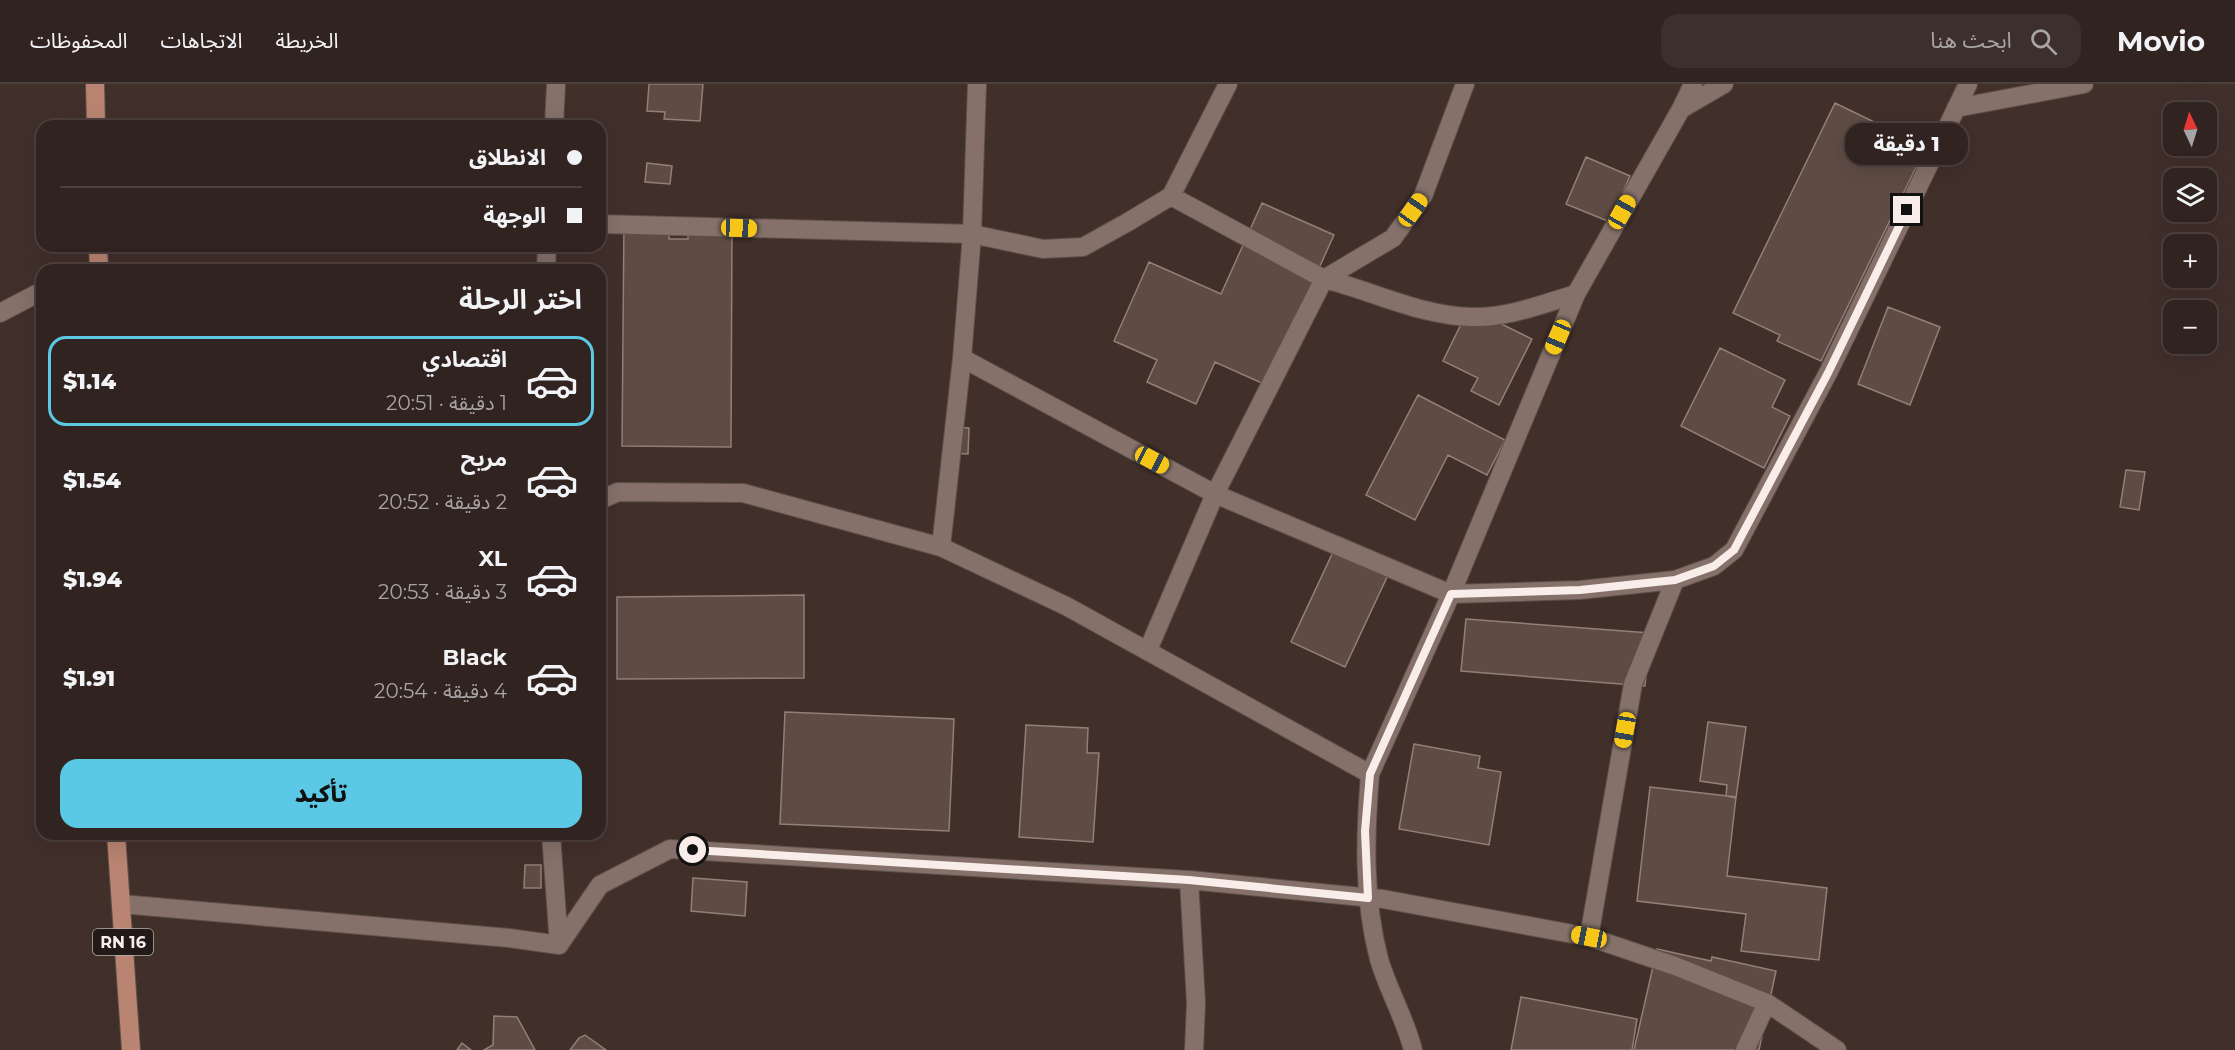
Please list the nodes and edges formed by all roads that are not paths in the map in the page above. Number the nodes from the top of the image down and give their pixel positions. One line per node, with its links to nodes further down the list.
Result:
1 (95, 84): 12 (main road)
2 (556, 84): 13 (street)
3 (977, 84): 16 (street)
4 (1228, 84): 14 (street)
5 (1465, 84): 17 (street)
6 (1693, 84): 11 (street)
7 (1725, 84): 11 (street)
8 (1968, 84): 10 (street)
9 (2084, 84): 10 (street)
10 (1956, 108): 25 (street)
11 (1680, 109): 19 (street)
12 (96, 120)
13 (554, 120)
14 (1171, 196): 16 (street); 17 (street)
15 (606, 224): 16 (street)
16 (972, 234): 21 (street)
17 (1324, 279): 19 (street); 22 (street)
18 (36, 294): 20 (street)
19 (1576, 294): 26 (street)
20 (0, 313)
21 (962, 358): 22 (street); 24 (street)
22 (1215, 494): 26 (street); 27 (street)
23 (606, 497): 24 (street)
24 (941, 547): 27 (street)
25 (1675, 580): 26 (street); 34 (street)
26 (1451, 594): 28 (street)
27 (1148, 650): 28 (street)
28 (1370, 774): 32 (street)
29 (116, 840): 33 (main road, RN 16)
30 (551, 840): 35 (street)
31 (1189, 880): 32 (street); 35 (street); 38 (street)
32 (1368, 898): 34 (street); 39 (street)
33 (121, 903): 35 (street); 37 (main road, RN 16)
34 (1589, 937): 36 (street)
35 (559, 945)
36 (1767, 1003): 40 (street); 41 (street)
37 (131, 1050)
38 (1194, 1050)
39 (1413, 1050)
40 (1745, 1050)
41 (1837, 1050)

